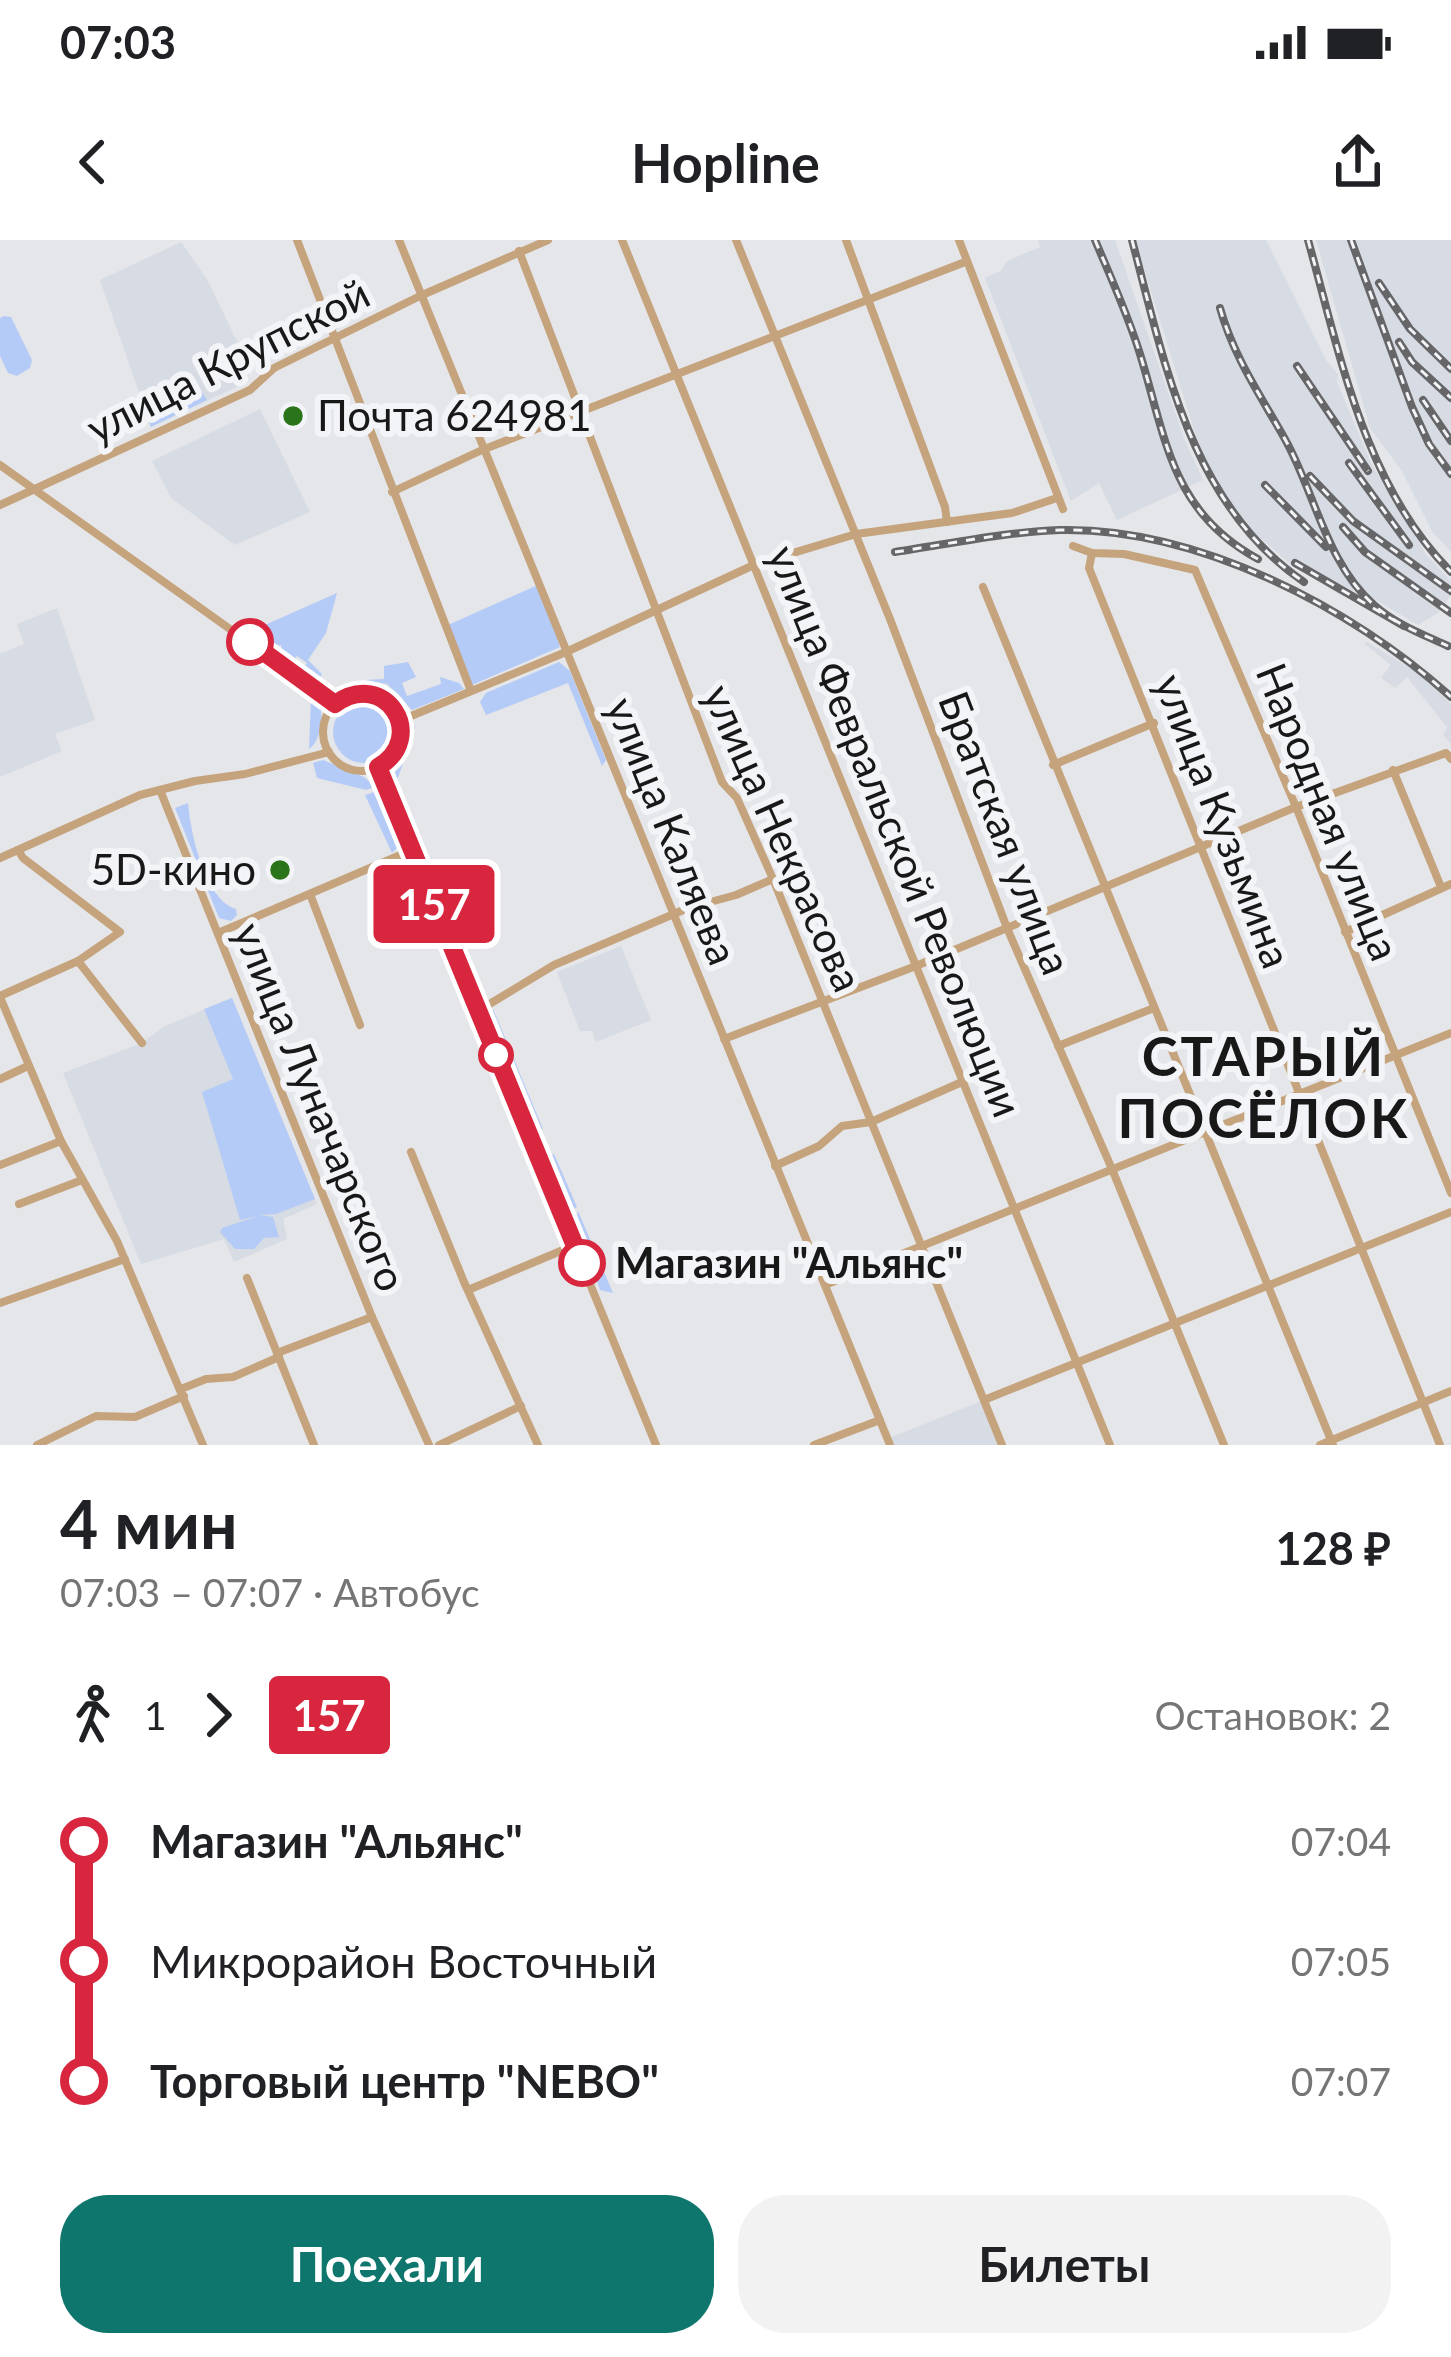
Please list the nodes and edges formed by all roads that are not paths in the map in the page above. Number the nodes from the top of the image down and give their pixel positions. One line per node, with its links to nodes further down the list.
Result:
1 (297, 240): 13 (street)
2 (399, 240): 10 (street, улица Каляева)
3 (548, 240): 8 (street, улица Крупской)
4 (622, 240): 14 (street, улица Февральской Революции)
5 (736, 240): 12 (street, Братская улица)
6 (847, 240): 11 (street)
7 (958, 240): 9 (street)
8 (519, 251): 10 (street, улица Крупской); 15 (street, улица Некрасова)
9 (965, 262): 11 (street); 20 (street)
10 (420, 296): 13 (street, улица Крупской); 16 (street, улица Каляева)
11 (871, 299): 12 (street); 23 (street)
12 (775, 335): 14 (street); 24 (street, Братская улица)
13 (333, 341): 18 (street, улица Крупской); 19 (street)
14 (677, 372): 15 (street); 27 (street, улица Февральской Революции)
15 (580, 411): 16 (street); 29 (street, улица Некрасова)
16 (482, 450): 19 (street); 30 (street, улица Каляева)
17 (0, 465): 18 (street)
18 (35, 490): 21 (street, улица Крупской); 32 (street)
19 (392, 492): 31 (street)
20 (1057, 498): 22 (street); 23 (street)
21 (0, 505)
22 (1063, 509)
23 (946, 522): 24 (street)
24 (856, 534): 27 (street); 51 (street, Братская улица)
25 (1073, 546): 26 (street, Народная улица)
26 (1092, 553): 34 (street, улица Кузьмина); 41 (street, Народная улица)
27 (756, 564): 29 (street); 55 (street, улица Февральской Революции)
28 (983, 587): 37 (street)
29 (658, 611): 30 (street); 46 (street, улица Некрасова)
30 (566, 652): 31 (street); 50 (street, улица Каляева)
31 (471, 691): 33 (street)
32 (335, 704): 33 (street); 35 (street)
33 (399, 721): 38 (street)
34 (1154, 723): 37 (street); 43 (street, улица Кузьмина)
35 (329, 752): 38 (street); 40 (street)
36 (1448, 756): 39 (street)
37 (1053, 765): 48 (street)
38 (378, 767): 42 (street)
39 (1393, 770): 41 (street); 47 (street)
40 (160, 790): 44 (street); 53 (street, улица Луначарского)
41 (1296, 807): 43 (street); 52 (street, Народная улица)
42 (411, 846): 49 (street); 59 (street)
43 (1200, 846): 48 (street); 69 (street, улица Кузьмина)
44 (17, 850): 45 (street); 54 (street)
45 (0, 858)
46 (773, 879): 50 (street); 57 (street, улица Некрасова)
47 (1446, 886): 52 (street)
48 (1105, 887): 51 (street); 58 (street)
49 (310, 894): 53 (street); 60 (street)
50 (673, 914): 59 (street); 62 (street, улица Каляева)
51 (1007, 928): 55 (street); 64 (street, Братская улица)
52 (1345, 932): 65 (street, Народная улица)
53 (218, 933): 92 (street, улица Луначарского)
54 (78, 961): 56 (street); 63 (street)
55 (916, 966): 57 (street); 68 (street, улица Февральской Революции)
56 (0, 996): 66 (street)
57 (822, 1003): 62 (street); 70 (street, улица Некрасова)
58 (1154, 1008): 64 (street); 71 (street)
59 (478, 1011): 83 (street)
60 (360, 1025)
61 (1451, 1033): 65 (street)
62 (724, 1039): 75 (street, улица Каляева)
63 (142, 1043)
64 (1058, 1046): 76 (street, Братская улица)
65 (1396, 1057): 69 (street); 78 (street, Народная улица)
66 (28, 1066): 67 (street); 72 (street)
67 (0, 1079)
68 (962, 1082): 70 (street); 80 (street, улица Февральской Революции)
69 (1300, 1095): 71 (street); 84 (street, улица Кузьмина)
70 (871, 1123): 75 (street); 85 (street, улица Некрасова)
71 (1208, 1133): 76 (street); 88 (street)
72 (61, 1141): 74 (street); 77 (street)
73 (411, 1152): 90 (street)
74 (0, 1165)
75 (776, 1166): 89 (street, улица Каляева)
76 (1112, 1169): 80 (street); 93 (street, Братская улица)
77 (82, 1180): 79 (street); 86 (street)
78 (1451, 1193)
79 (19, 1204)
80 (1016, 1209): 85 (street); 95 (street, улица Февральской Революции)
81 (1449, 1213): 82 (street); 84 (street)
82 (1451, 1226)
83 (574, 1245): 90 (street); 109 (street)
84 (1361, 1247): 88 (street); 99 (street, улица Кузьмина)
85 (920, 1248): 89 (street); 98 (street, улица Некрасова)
86 (124, 1259): 91 (street); 97 (street)
87 (248, 1278): 94 (street)
88 (1268, 1283): 93 (street); 102 (street)
89 (825, 1286): 101 (street, улица Каляева)
90 (468, 1290): 100 (street)
91 (0, 1303)
92 (372, 1317): 94 (street); 106 (street, улица Луначарского)
93 (1174, 1324): 95 (street); 114 (street, Братская улица)
94 (278, 1355): 97 (street); 105 (street)
95 (1078, 1363): 98 (street); 113 (street, улица Февральской Революции)
96 (1451, 1391): 99 (street)
97 (183, 1393): 103 (street); 104 (street)
98 (984, 1400): 112 (street, улица Некрасова)
99 (1422, 1403): 102 (street); 116 (street, улица Кузьмина)
100 (521, 1406): 107 (street); 108 (street)
101 (880, 1420): 110 (street); 111 (street, улица Каляева)
102 (1332, 1443): 115 (street)
103 (37, 1445)
104 (203, 1445)
105 (314, 1445)
106 (429, 1445)
107 (439, 1445)
108 (538, 1445)
109 (656, 1445)
110 (814, 1445)
111 (890, 1445)
112 (1002, 1445)
113 (1110, 1445)
114 (1224, 1445)
115 (1320, 1445)
116 (1439, 1445)

